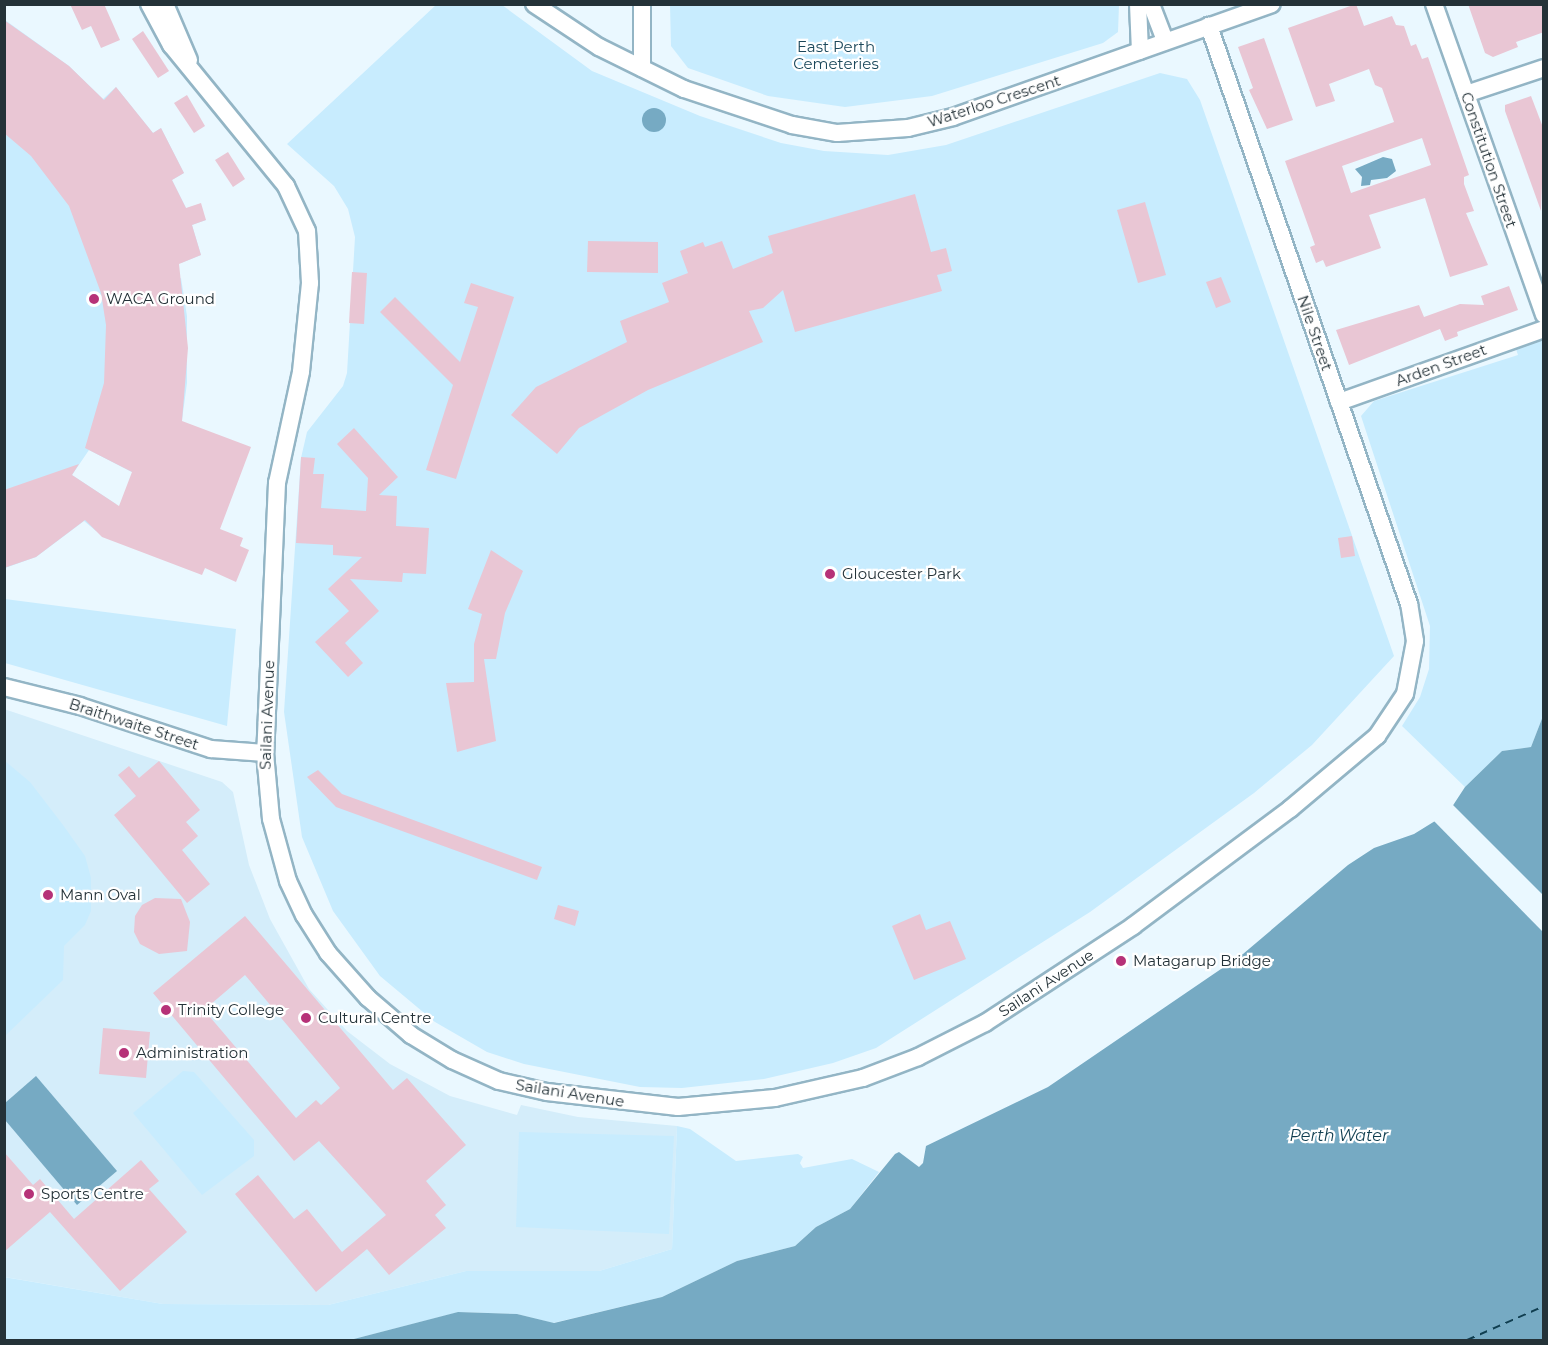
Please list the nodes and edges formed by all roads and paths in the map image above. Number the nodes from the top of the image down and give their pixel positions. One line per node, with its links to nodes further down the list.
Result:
1 (149, 4): 13 (street, Sailani Avenue)
2 (165, 4): 13 (street)
3 (534, 4): 11 (street, Waterloo Crescent)
4 (642, 4): 11 (street)
5 (1138, 4): 10 (street)
6 (1151, 4): 10 (street)
7 (1272, 4): 9 (street, Waterloo Crescent)
8 (1434, 4): 14 (street, Constitution Street)
9 (1209, 26): 10 (street, Waterloo Crescent); 17 (street, Nile Street)
10 (1153, 46): 11 (street, Waterloo Crescent)
11 (642, 68)
12 (1544, 68): 14 (street)
13 (194, 72): 20 (street, Sailani Avenue)
14 (1467, 94): 15 (street, Constitution Street)
15 (1544, 315)
16 (1544, 328): 17 (street, Arden Street)
17 (1339, 402): 18 (street, Nile Street)
18 (1415, 641): 20 (street, Sailani Avenue)
19 (4, 687): 20 (street, Braithwaite Street)
20 (265, 753)

